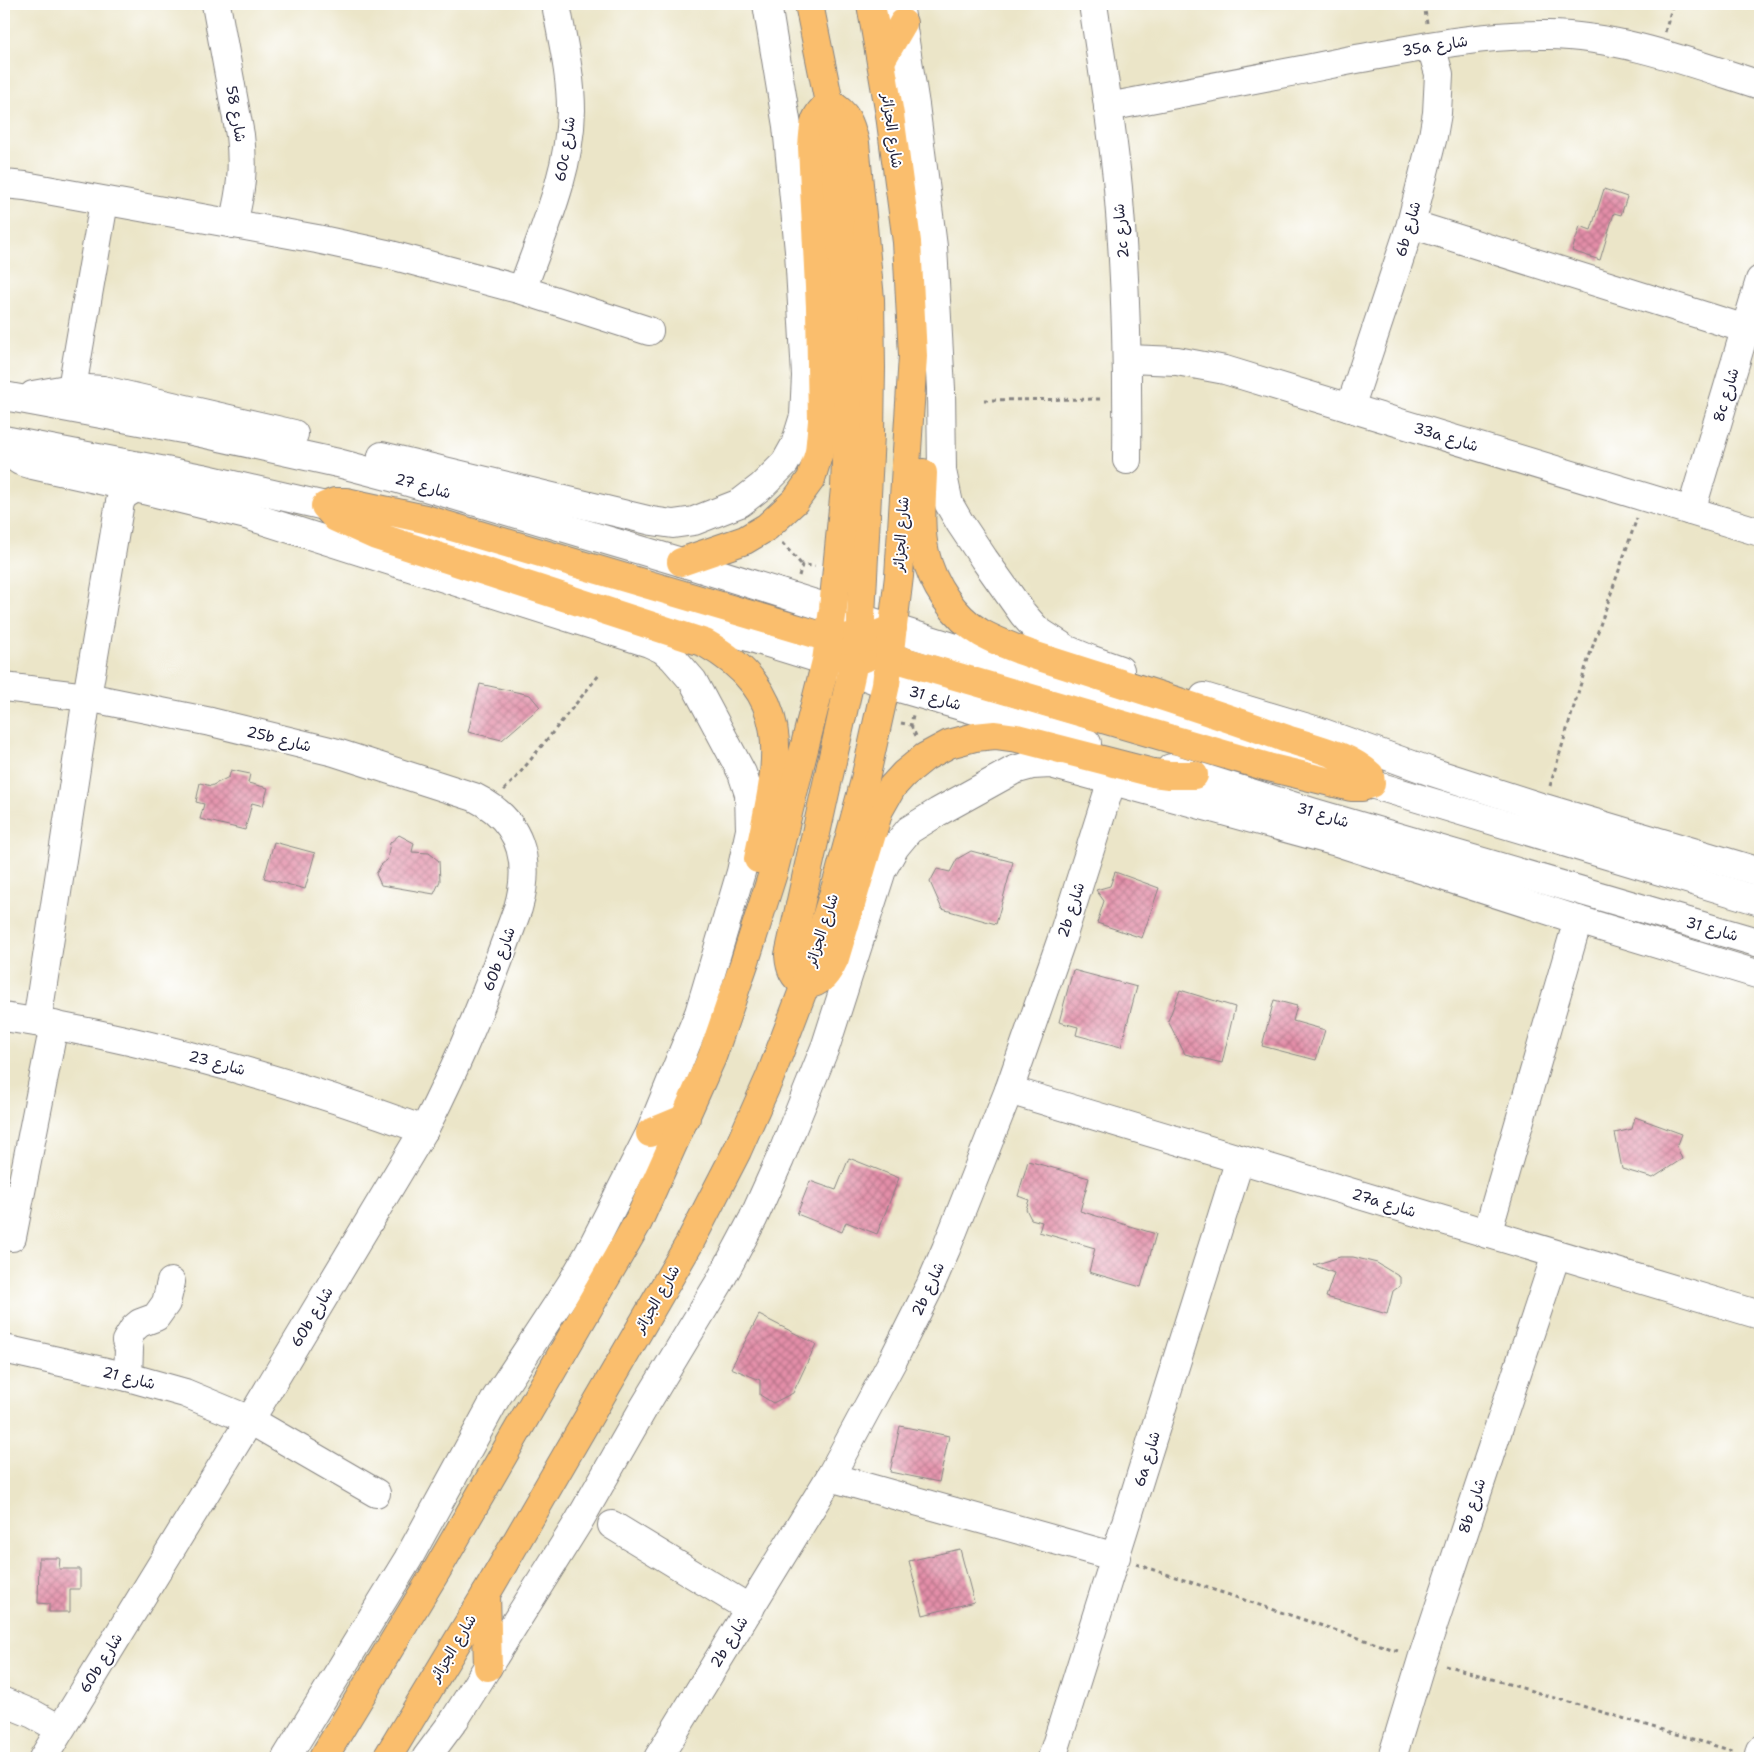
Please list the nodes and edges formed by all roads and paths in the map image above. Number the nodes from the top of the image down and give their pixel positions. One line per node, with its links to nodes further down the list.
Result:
1 (216, 4): 17 (street, شارع 58)
2 (556, 4): 20 (street, 60c شارع)
3 (767, 4): 32 (street)
4 (809, 4): 13 (main road)
5 (871, 4): 11 (main road, شارع الجزائر)
6 (1092, 4): 14 (street, 2c شارع)
7 (1673, 4): 10 (path)
8 (901, 13): 11 (main road); 57 (street)
9 (1431, 46): 10 (street, 35a شارع); 14 (street, 35a شارع); 18 (street, 6b شارع)
10 (1659, 53): 12 (street, 35a شارع)
11 (882, 59): 23 (main road, شارع الجزائر)
12 (1760, 85)
13 (829, 104): 41 (main road); 45 (main road); 47 (main road)
14 (1108, 107): 24 (street, 2c شارع)
15 (4, 184): 16 (street)
16 (104, 202): 17 (street); 25 (street)
17 (233, 224): 20 (street)
18 (1411, 224): 21 (street); 29 (street, 6b شارع)
19 (1760, 280): 21 (street, 8c شارع)
20 (522, 290): 22 (street)
21 (1746, 329): 40 (street, 8c شارع)
22 (649, 332)
23 (913, 356): 46 (main road, شارع الجزائر); 55 (main road)
24 (1128, 359): 27 (street, 2c شارع); 29 (street, 33a شارع)
25 (72, 388): 26 (street); 32 (street)
26 (10, 396): 35 (street, شارع 27)
27 (1128, 399): 28 (path); 33 (street, 2c شارع)
28 (984, 400)
29 (1350, 408): 37 (street, 33a شارع)
30 (4, 440): 34 (street)
31 (4, 450): 36 (street)
32 (370, 453): 35 (street)
33 (1127, 460)
34 (202, 478): 38 (street); 39 (street)
35 (396, 478): 43 (street, شارع 27)
36 (136, 488): 38 (street); 52 (street)
37 (1645, 496): 40 (street, 33a شارع); 57 (path)
38 (172, 497): 73 (street)
39 (325, 506): 47 (street); 65 (main road)
40 (1691, 511): 42 (street, 33a شارع)
41 (767, 527): 43 (main road); 44 (path)
42 (1760, 532)
43 (681, 562): 45 (street, شارع 27)
44 (802, 565)
45 (833, 609): 47 (main road)
46 (893, 628): 47 (main road); 48 (main road, شارع الجزائر); 55 (street)
47 (849, 647): 48 (main road); 50 (main road); 65 (main road); 67 (main road)
48 (890, 655): 50 (main road, شارع الجزائر); 55 (main road)
49 (599, 675): 56 (path)
50 (886, 684): 53 (street, شارع 31); 67 (main road, شارع الجزائر)
51 (4, 687): 52 (street, 25b شارع)
52 (87, 697): 56 (street, 25b شارع); 69 (street)
53 (1194, 775): 58 (street, شارع 31); 67 (main road)
54 (1112, 780): 59 (street); 70 (street, 2b شارع); 89 (street)
55 (1371, 784): 62 (street)
56 (489, 804): 60 (street, 25b شارع)
57 (1544, 808): 61 (street)
58 (1312, 812): 59 (street); 64 (street, شارع 31)
59 (1337, 842): 63 (street)
60 (522, 852): 72 (street, 60b شارع)
61 (1760, 872)
62 (1760, 901)
63 (1578, 920): 66 (street); 75 (street)
64 (1760, 943)
65 (745, 961): 71 (main road)
66 (1760, 975)
67 (805, 985): 87 (main road, شارع الجزائر)
68 (4, 1017): 69 (street, شارع 23)
69 (46, 1024): 72 (street, شارع 23); 76 (street)
70 (1009, 1090): 74 (street, 27a شارع); 83 (street, 2b شارع)
71 (686, 1118): 73 (main road); 95 (main road)
72 (424, 1130): 82 (street, 60b شارع)
73 (650, 1133): 94 (street)
74 (1240, 1160): 75 (street, 27a شارع); 86 (street, 6a شارع)
75 (1487, 1234): 77 (street, 27a شارع)
76 (12, 1237)
77 (1556, 1255): 79 (street, 27a شارع); 100 (street, 8b شارع)
78 (171, 1282): 81 (street)
79 (1760, 1316)
80 (4, 1349): 81 (street, شارع 21)
81 (128, 1377): 82 (street, شارع 21)
82 (250, 1420): 84 (street, شارع 21); 91 (street, 60b شارع)
83 (830, 1477): 86 (street); 88 (street, 2b شارع)
84 (376, 1493)
85 (612, 1525): 88 (street)
86 (1116, 1557): 99 (street, 6a شارع)
87 (486, 1594): 89 (main road); 96 (main road, شارع الجزائر)
88 (750, 1609): 98 (street, 2b شارع)
89 (488, 1667): 97 (street)
90 (4, 1702): 91 (street)
91 (60, 1730): 93 (street, 60b شارع)
92 (1760, 1750): 101 (street)
93 (43, 1758)
94 (286, 1758)
95 (323, 1758)
96 (387, 1758)
97 (426, 1758)
98 (658, 1758)
99 (1052, 1758)
100 (1392, 1758)
101 (1758, 1758)

